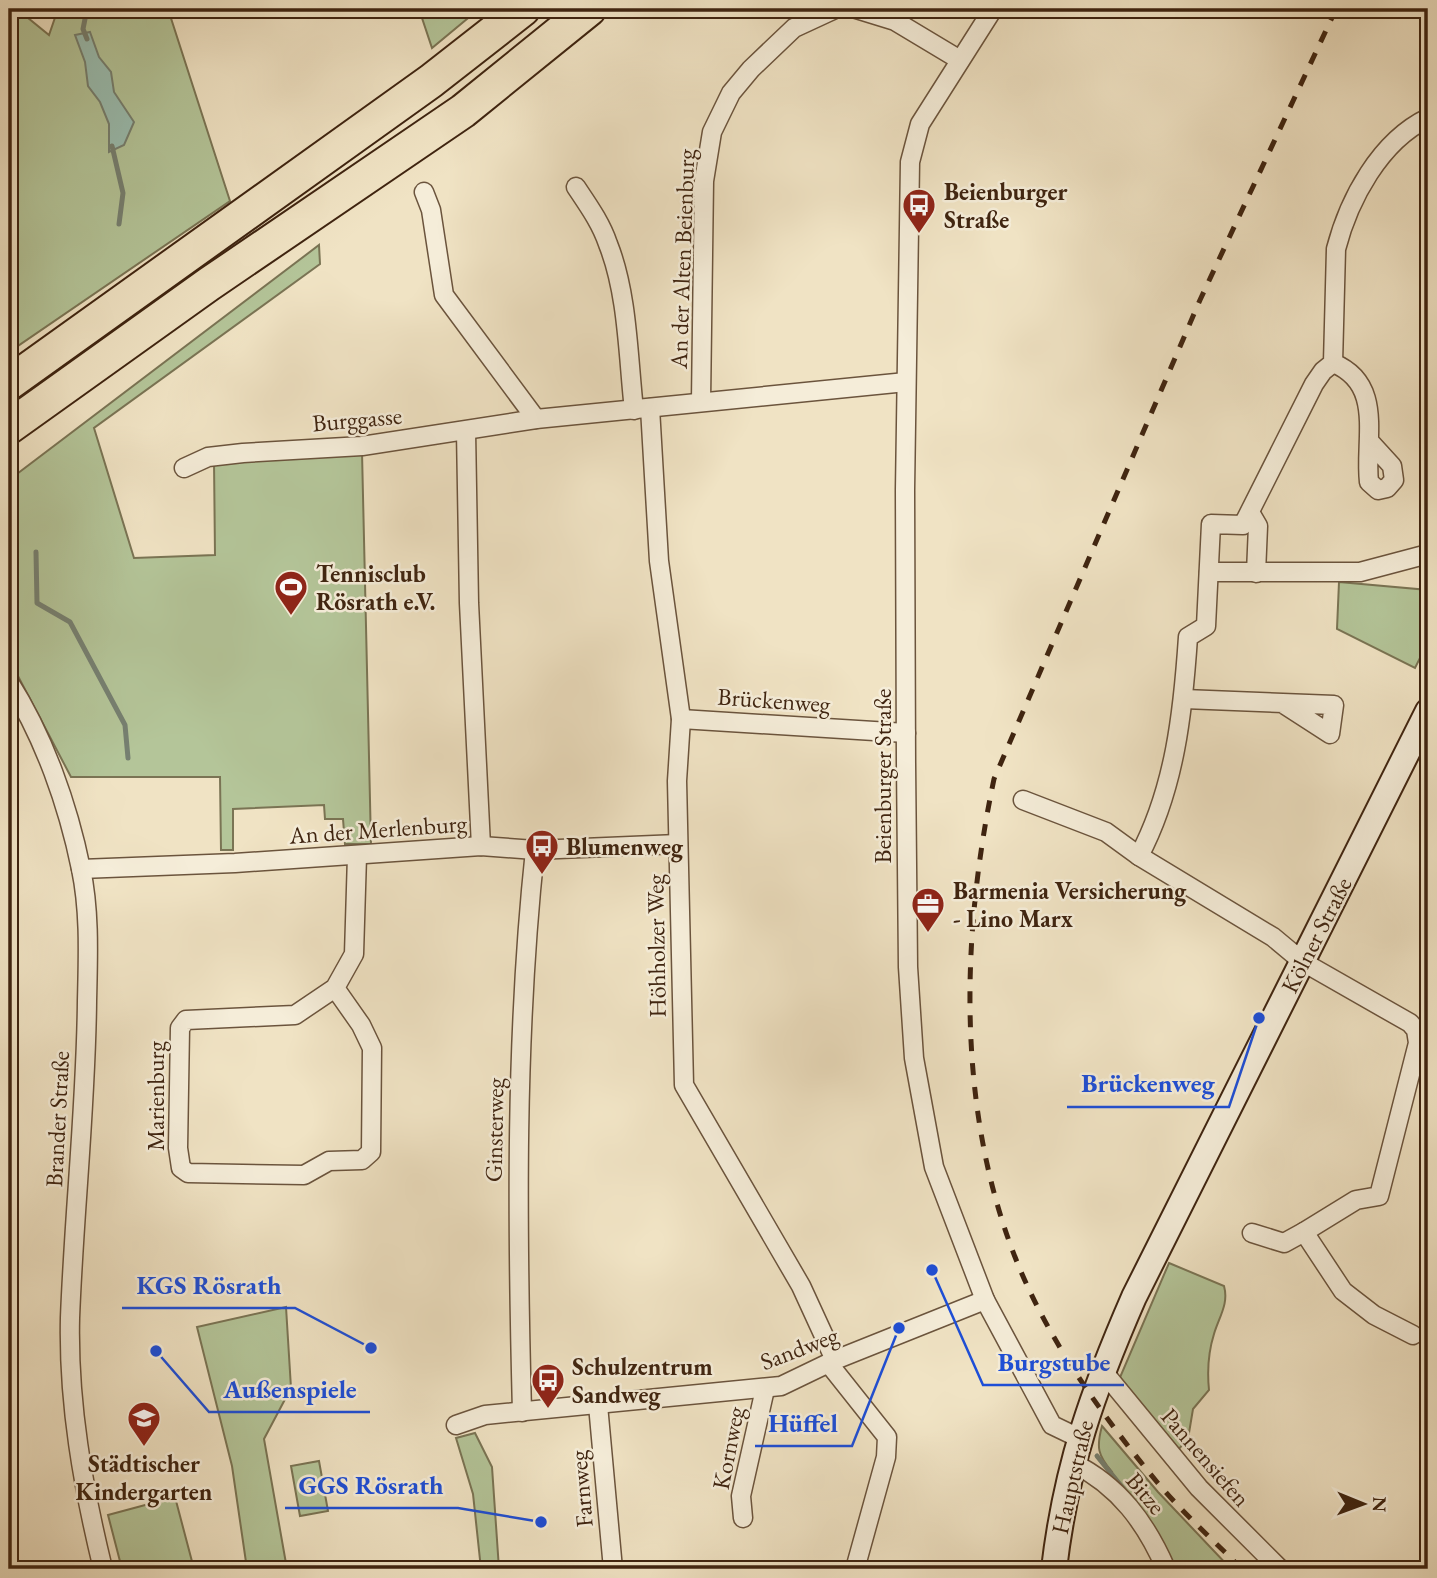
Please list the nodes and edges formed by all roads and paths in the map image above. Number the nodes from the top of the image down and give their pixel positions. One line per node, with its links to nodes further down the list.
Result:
1 (523, 9): 12 (highway)
2 (589, 9): 16 (highway)
3 (835, 9): 13 (street, An der Alten Beienburg)
4 (856, 9): 6 (street)
5 (993, 9): 6 (street, Beienburger Straße)
6 (960, 60): 11 (street, Beienburger Straße)
7 (1428, 118): 10 (street)
8 (576, 187): 14 (street)
9 (424, 192): 15 (street)
10 (1333, 363): 18 (street); 20 (street)
11 (906, 382): 13 (street, Burggasse); 29 (street, Beienburger Straße)
12 (9, 383)
13 (701, 401): 14 (street, Burggasse)
14 (642, 409): 15 (street, Burggasse); 28 (street, Höhholzer Weg)
15 (536, 419): 17 (street, Burggasse)
16 (9, 427)
17 (466, 432): 19 (street, Burggasse); 32 (street)
18 (1371, 443)
19 (184, 468)
20 (1251, 514): 22 (street); 23 (street)
21 (1428, 554): 23 (street)
22 (1209, 572): 23 (street); 25 (street)
23 (1256, 573)
24 (9, 682): 36 (street, Brander Straße)
25 (1184, 699): 26 (street); 35 (street)
26 (1282, 702)
27 (1428, 711): 37 (main road, Kölner Straße)
28 (681, 719): 29 (street, Brückenweg); 31 (street, Höhholzer Weg)
29 (906, 733): 41 (street, Beienburger Straße)
30 (1023, 800): 35 (street)
31 (678, 844): 33 (street, An der Merlenburg); 43 (street, Höhholzer Weg)
32 (481, 846): 33 (street, An der Merlenburg); 34 (street, An der Merlenburg)
33 (535, 850): 47 (street, Ginsterweg)
34 (357, 856): 36 (street, An der Merlenburg); 38 (street, Marienburg)
35 (1139, 856): 37 (street)
36 (81, 869): 52 (street, Brander Straße)
37 (1303, 962): 39 (street); 44 (main road, Kölner Straße)
38 (335, 988): 38 (street, Marienburg)
39 (1304, 1232): 40 (street); 42 (street)
40 (1252, 1233)
41 (985, 1300): 43 (street, Sandweg); 49 (street, Beienburger Straße)
42 (1413, 1335)
43 (832, 1362): 45 (street, Sandweg); 54 (street, Höhholzer Weg)
44 (1099, 1378): 49 (main road, Hauptstraße); 57 (street, Pannensiefen)
45 (765, 1389): 46 (street, Sandweg); 51 (street, Kornweg)
46 (598, 1405): 47 (street, Sandweg); 53 (street, Farnweg)
47 (522, 1412): 48 (street, Sandweg)
48 (456, 1425)
49 (1079, 1438): 50 (main road, Hauptstraße)
50 (1073, 1463): 55 (main road, Hauptstraße); 56 (street, Bitze)
51 (743, 1518)
52 (103, 1569)
53 (613, 1569)
54 (855, 1569)
55 (1054, 1569)
56 (1167, 1569)
57 (1280, 1569)

